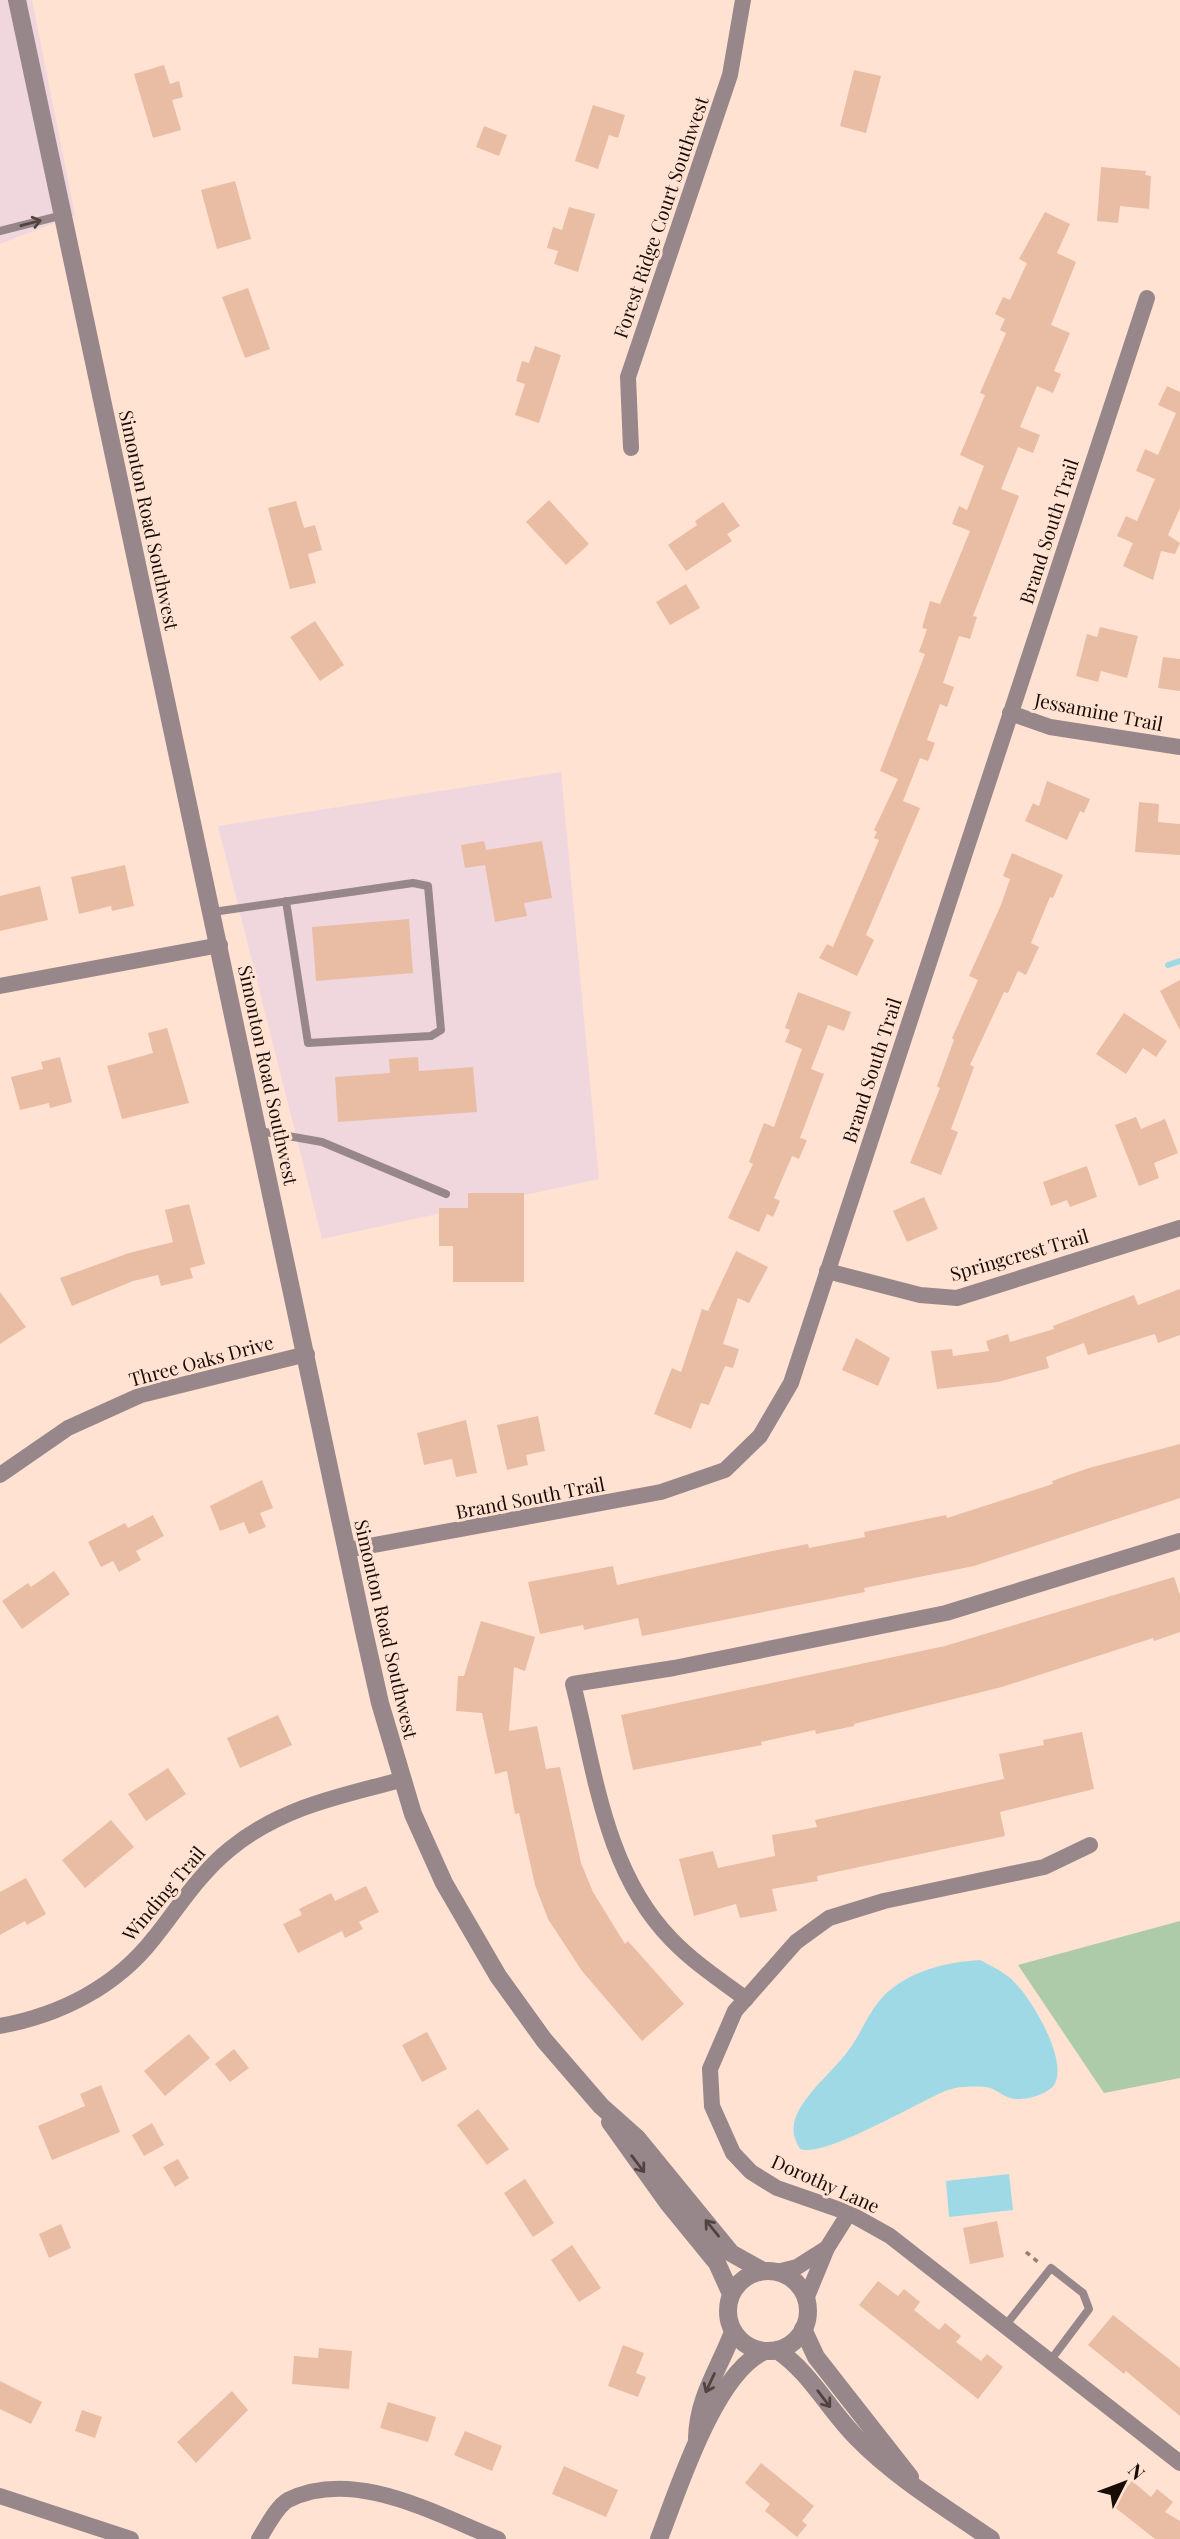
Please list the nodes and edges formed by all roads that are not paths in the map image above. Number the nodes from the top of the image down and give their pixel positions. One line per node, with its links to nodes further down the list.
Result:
1 (17, 0): 3 (street, Simonton Road Southwest)
2 (743, 0): 6 (street, Forest Ridge Court Southwest)
3 (63, 215): 4 (lane, one-way to 3); 10 (street, Simonton Road Southwest)
4 (0, 231)
5 (1147, 298): 7 (street, Brand South Trail)
6 (631, 448)
7 (1010, 713): 8 (street, Jessamine Trail); 16 (street, Brand South Trail)
8 (1180, 747)
9 (286, 901): 9 (lane); 10 (lane)
10 (213, 912): 11 (street, Simonton Road Southwest)
11 (220, 945): 12 (street); 13 (street, Simonton Road Southwest)
12 (0, 986)
13 (260, 1132): 14 (lane); 17 (street, Simonton Road Southwest)
14 (446, 1194)
15 (1180, 1228): 16 (street, Springcrest Trail)
16 (827, 1271): 20 (street, Brand South Trail)
17 (307, 1354): 18 (street, Three Oaks Drive); 20 (street, Simonton Road Southwest)
18 (0, 1475)
19 (1180, 1541): 23 (street)
20 (348, 1550): 21 (street, Simonton Road Southwest)
21 (401, 1780): 24 (street, Winding Trail); 25 (street, Simonton Road Southwest)
22 (1090, 1844): 23 (street, Dorothy Lane)
23 (746, 1999): 26 (street, Dorothy Lane)
24 (0, 2026)
25 (601, 2106): 28 (street, Simonton Road Southwest, one-way to 25); 29 (street, Simonton Road Southwest, one-way to 29)
26 (849, 2213): 27 (street); 31 (street, Dorothy Lane)
27 (827, 2248): 28 (street); 30 (street)
28 (770, 2272): 29 (street); 30 (street)
29 (731, 2294): 33 (street)
30 (806, 2300): 32 (street)
31 (1005, 2326): 35 (street, Dorothy Lane); 35 (lane)
32 (803, 2329): 34 (street); 38 (street)
33 (733, 2332): 34 (street); 36 (street, one-way to 36)
34 (771, 2350): 36 (street); 38 (street, one-way to 38)
35 (1050, 2361): 37 (street, Dorothy Lane)
36 (697, 2438): 43 (street)
37 (1180, 2463)
38 (916, 2486): 44 (street)
39 (0, 2496): 40 (street)
40 (131, 2539)
41 (259, 2539): 42 (street)
42 (498, 2539)
43 (659, 2539)
44 (990, 2539)

